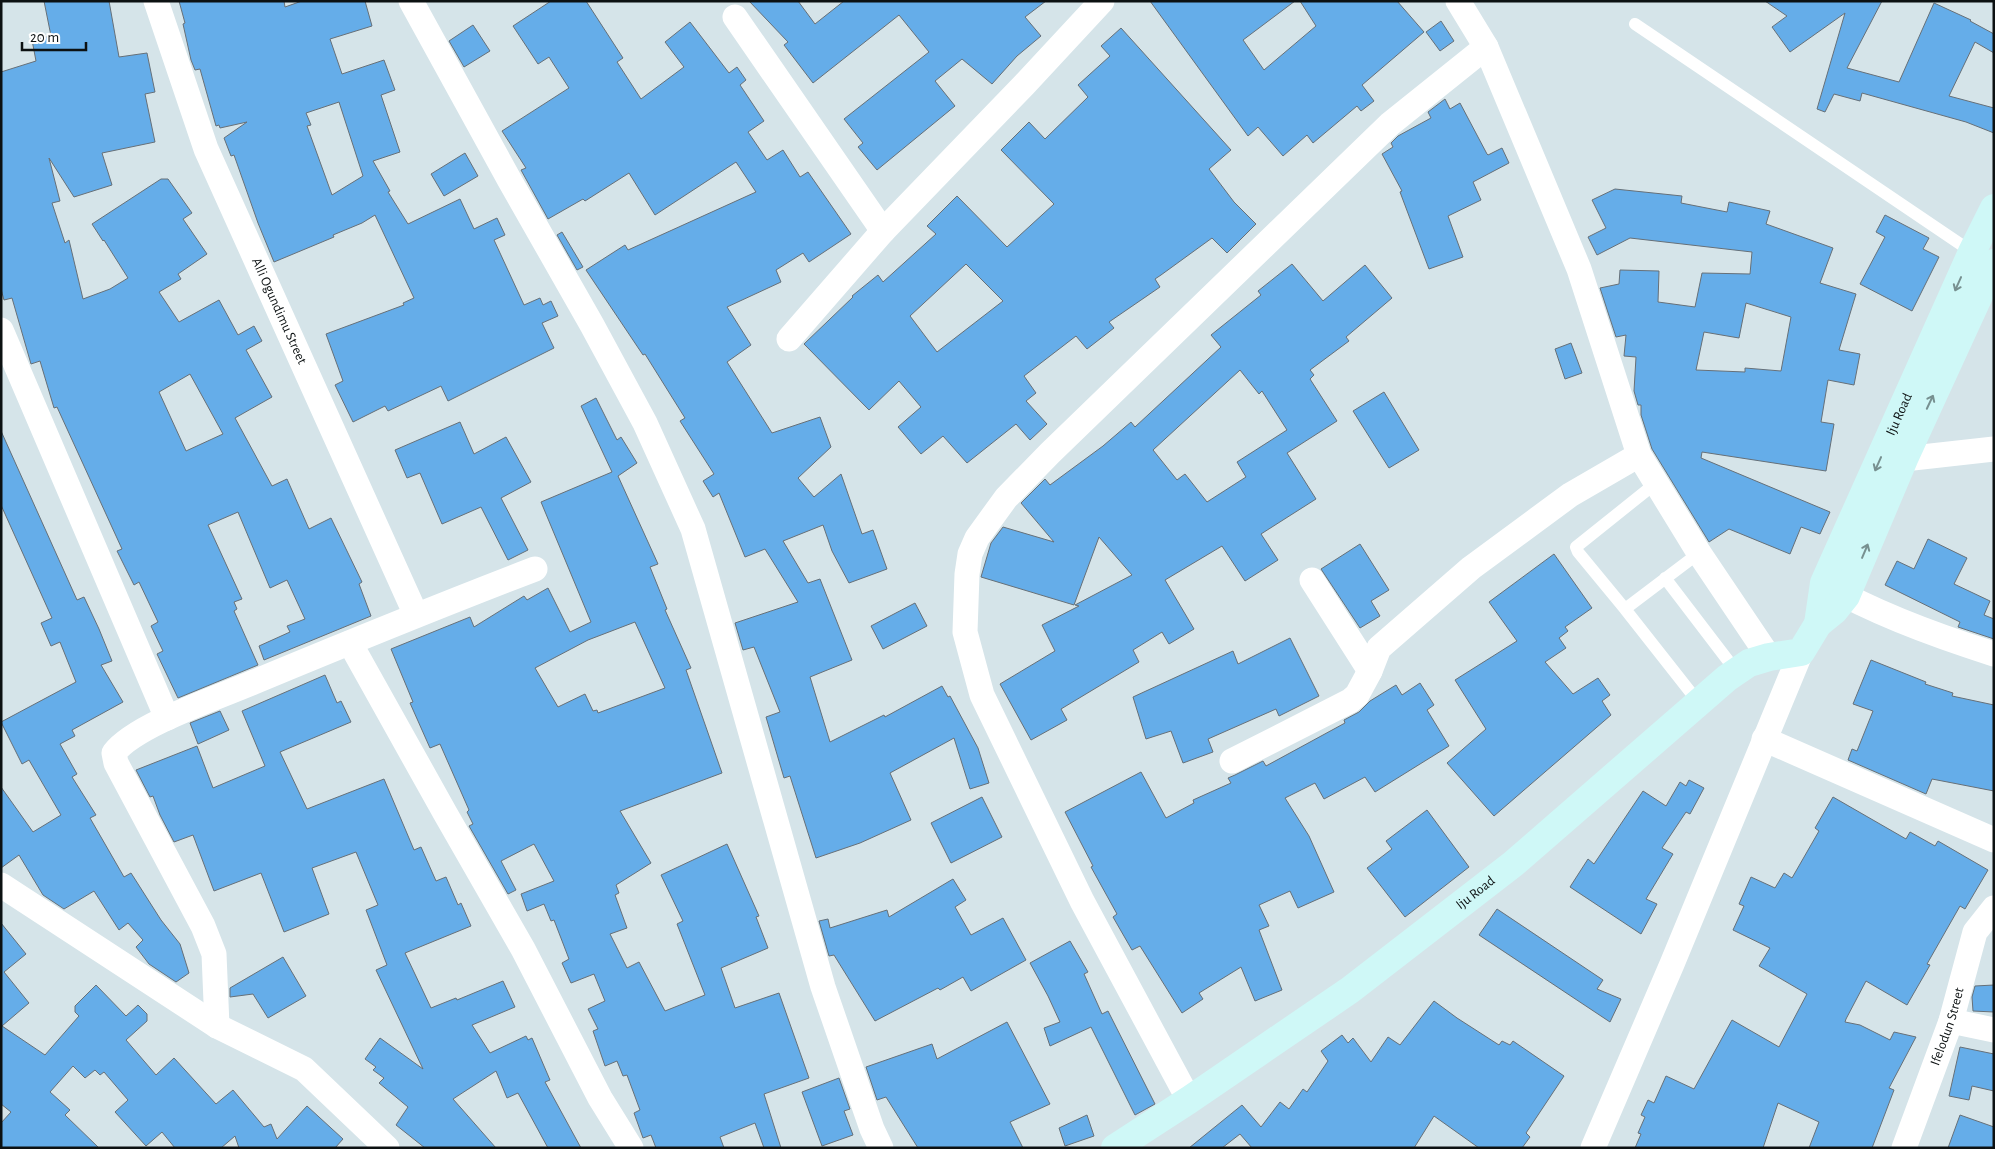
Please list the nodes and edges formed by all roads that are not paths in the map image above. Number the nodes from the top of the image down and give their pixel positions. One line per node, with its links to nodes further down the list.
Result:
1 (156, 1): 23 (street, Alli Ogundimu Street)
2 (411, 1): 43 (street)
3 (1102, 1): 9 (street)
4 (1458, 1): 7 (street)
5 (735, 17): 9 (street)
6 (1635, 24): 10 (lane)
7 (1486, 47): 14 (street); 40 (street)
8 (1994, 208): 10 (main road, Iju Road)
9 (884, 231): 12 (street)
10 (1983, 257): 15 (main road, Iju Road, one-way to 10); 21 (main road, Iju Road, one-way to 21)
11 (1, 330): 31 (street)
12 (789, 339)
13 (1994, 449): 15 (street)
14 (1639, 455): 16 (street); 28 (street)
15 (1904, 459): 21 (main road, Iju Road, one-way to 15)
16 (1656, 483): 17 (street); 22 (lane)
17 (1699, 553): 19 (lane); 27 (street)
18 (535, 569): 23 (street)
19 (1665, 578): 22 (lane); 29 (lane)
20 (1312, 580): 28 (street)
21 (1835, 590): 25 (main road, Iju Road); 26 (street)
22 (1624, 609): 30 (lane)
23 (416, 615): 24 (street)
24 (350, 642): 31 (street); 42 (street)
25 (1801, 652): 27 (main road, Iju Road); 32 (street)
26 (1994, 654)
27 (1769, 657): 29 (main road, Iju Road)
28 (1370, 671): 33 (street)
29 (1736, 671): 30 (main road, Iju Road)
30 (1699, 703): 40 (main road, Iju Road)
31 (167, 718): 38 (street)
32 (1764, 739): 34 (street); 45 (street)
33 (1232, 761)
34 (1994, 840)
35 (1, 885): 38 (street)
36 (1994, 908): 37 (street, Ifelodun Street)
37 (1950, 1021): 39 (street); 46 (street, Ifelodun Street)
38 (217, 1026): 41 (street)
39 (1994, 1030)
40 (1189, 1100): 44 (main road, Iju Road)
41 (376, 1144)
42 (631, 1148)
43 (881, 1148)
44 (1115, 1148)
45 (1593, 1148)
46 (1904, 1148)

